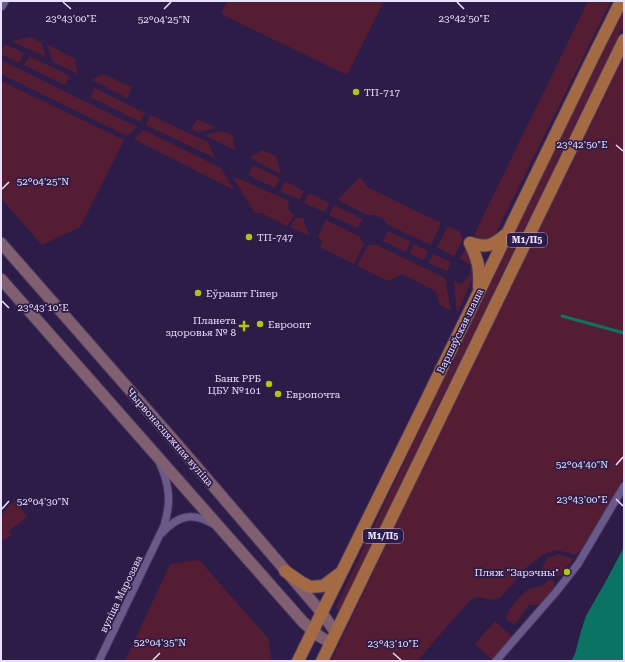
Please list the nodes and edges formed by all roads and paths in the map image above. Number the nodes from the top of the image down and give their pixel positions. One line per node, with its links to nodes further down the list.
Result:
1 (4, 1): 3 (street)
2 (621, 1): 5 (highway, Варшаўская шаша / М1/П5)
3 (1, 6)
4 (624, 40): 17 (highway, Варшаўская шаша / М1/П5)
5 (506, 235): 8 (highway, Варшаўская шаша / М1/П5); 8 (highway)
6 (1, 243): 13 (main road, Чырвонасцяжная вуліца)
7 (1, 279): 9 (main road)
8 (478, 292): 14 (highway, Варшаўская шаша / М1/П5)
9 (156, 454): 11 (main road); 12 (street, вуліца Марозава)
10 (624, 486): 21 (street)
11 (221, 529): 12 (street, вуліца Марозава); 16 (main road)
12 (160, 536): 18 (street, вуліца Марозава)
13 (285, 571): 14 (highway); 15 (main road, Чырвонасцяжная вуліца)
14 (341, 572): 15 (highway, Варшаўская шаша / М1/П5)
15 (322, 613): 16 (highway, Варшаўская шаша / М1/П5); 17 (main road, Чырвонасцяжная вуліца)
16 (313, 631): 17 (main road); 19 (highway, Варшаўская шаша / М1/П5)
17 (333, 638): 20 (highway, Варшаўская шаша / М1/П5)
18 (99, 661)
19 (298, 661)
20 (322, 661)
21 (496, 661)

